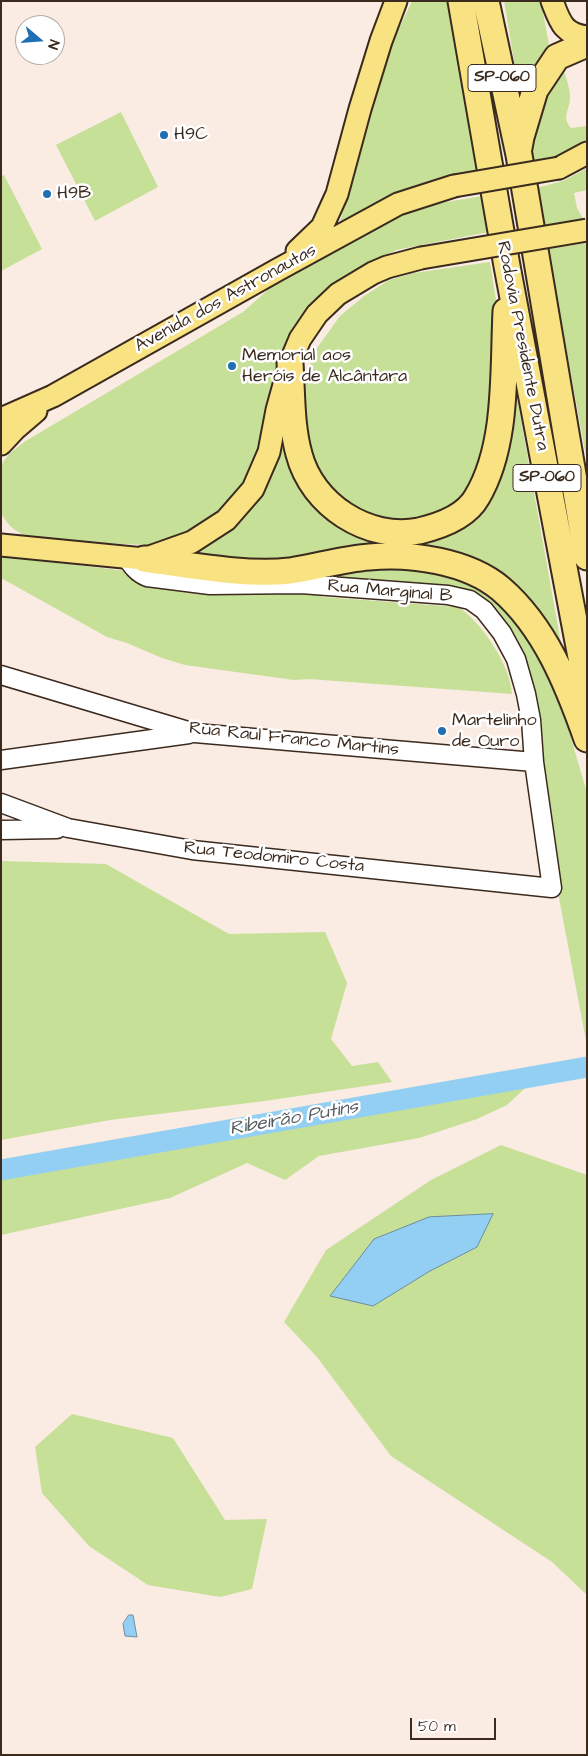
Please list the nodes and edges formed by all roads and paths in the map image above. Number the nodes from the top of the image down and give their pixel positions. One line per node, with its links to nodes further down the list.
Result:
1 (396, 1): 11 (main road)
2 (461, 1): 10 (highway, Rodovia Presidente Dutra / SP-060)
3 (486, 1): 8 (highway, Rodovia Presidente Dutra / SP-060)
4 (555, 9): 5 (main road)
5 (587, 37)
6 (587, 44): 8 (highway)
7 (587, 153): 11 (main road, Avenida dos Astronautas, bridge)
8 (519, 155): 19 (highway, Rodovia Presidente Dutra / SP-060)
9 (587, 230): 12 (main road, bridge)
10 (507, 266): 12 (highway); 23 (highway, Rodovia Presidente Dutra / SP-060)
11 (279, 269): 13 (main road, Avenida dos Astronautas)
12 (290, 364): 20 (main road)
13 (53, 396): 14 (main road, Avenida dos Astronautas); 15 (main road)
14 (1, 419)
15 (1, 444)
16 (1, 531): 18 (main road)
17 (1, 545): 18 (main road)
18 (31, 548): 20 (main road)
19 (587, 557)
20 (135, 558): 21 (highway)
21 (295, 578): 25 (highway); 27 (street, Rua Marginal B)
22 (1, 675): 24 (street, Rua Raul Franco Martins)
23 (587, 689)
24 (195, 733): 26 (street); 27 (street, Rua Raul Franco Martins)
25 (587, 738)
26 (1, 760)
27 (534, 762): 31 (street, Rua Marginal B)
28 (1, 803): 29 (street, Rua Teodomiro Costa)
29 (68, 828): 30 (street); 31 (street, Rua Teodomiro Costa)
30 (1, 830)
31 (552, 888)

